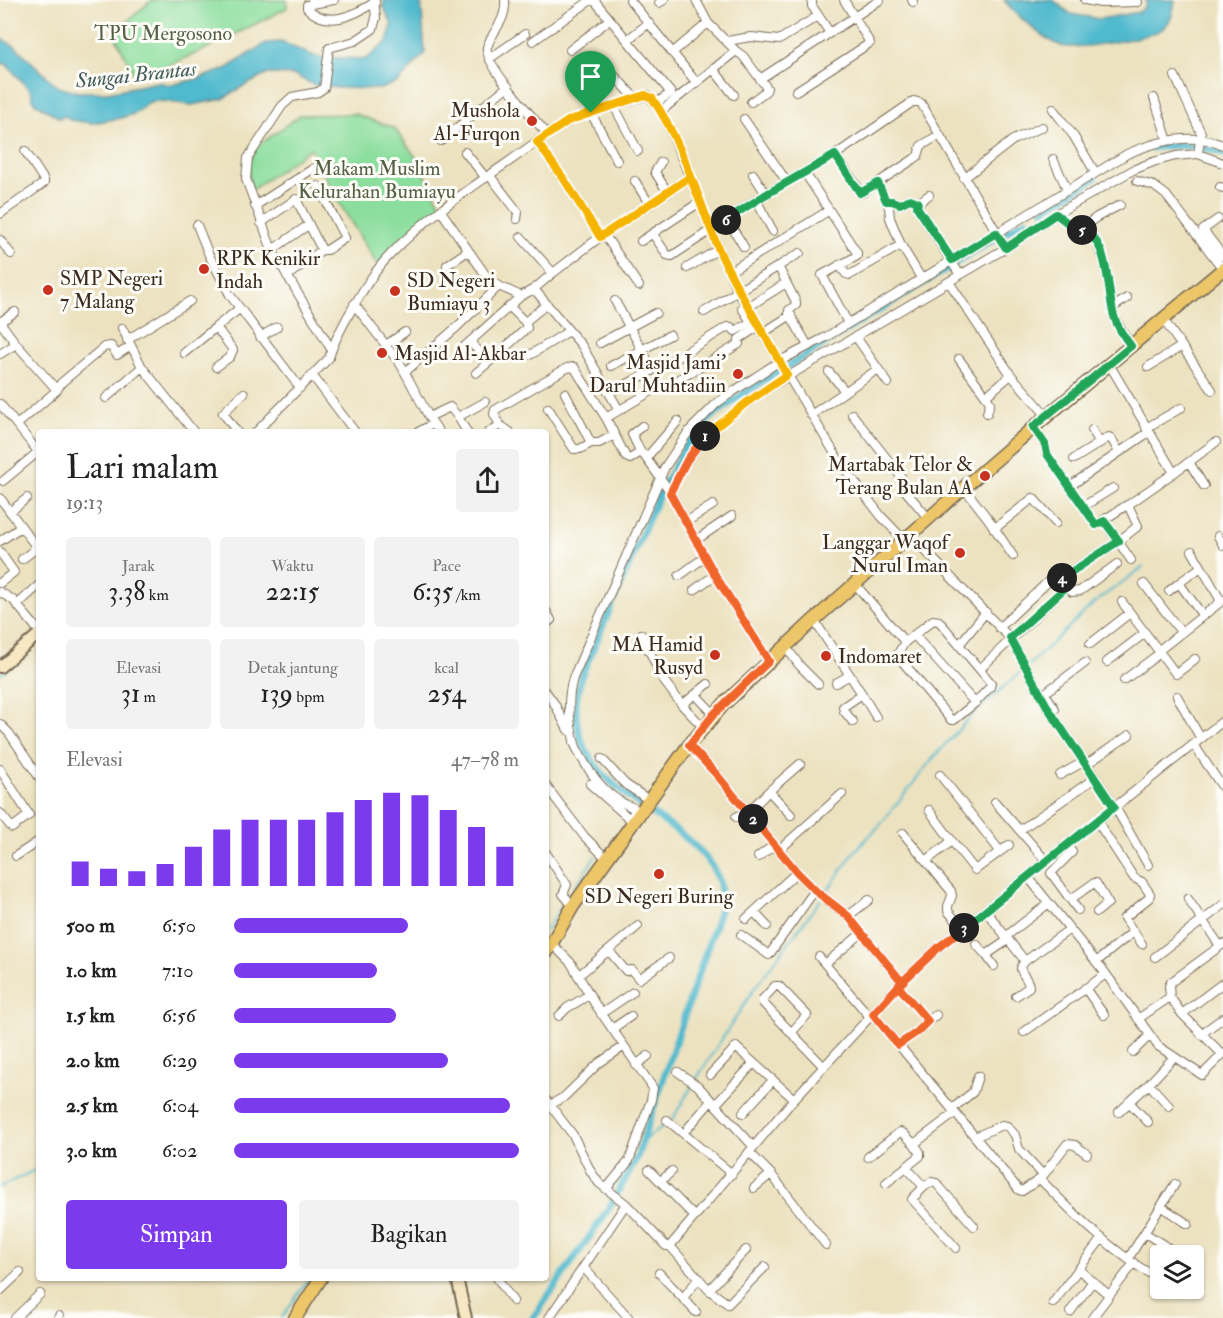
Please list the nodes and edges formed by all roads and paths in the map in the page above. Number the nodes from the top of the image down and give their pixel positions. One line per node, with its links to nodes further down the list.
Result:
1 (334, 0): 11 (street)
2 (505, 0): 26 (street)
3 (593, 0): 15 (street); 21 (street)
4 (630, 0): 16 (street)
5 (696, 0): 17 (street)
6 (812, 0): 13 (street)
7 (844, 0): 14 (street)
8 (879, 0): 14 (street)
9 (1085, 0): 12 (street)
10 (374, 1): 11 (street); 83 (street)
11 (312, 2)
12 (1138, 2)
13 (818, 16): 18 (street); 22 (street)
14 (853, 17): 18 (street); 32 (street)
15 (609, 20): 20 (street); 23 (street)
16 (649, 23): 20 (street); 25 (street)
17 (708, 23): 22 (street); 25 (street)
18 (830, 33): 29 (street)
19 (525, 34): 26 (street)
20 (627, 40): 34 (street)
21 (533, 41)
22 (727, 41): 24 (street)
23 (570, 50)
24 (736, 51): 27 (street); 29 (street)
25 (672, 53): 30 (street)
26 (489, 59): 31 (street)
27 (713, 69): 30 (street); 33 (street)
28 (1175, 76): 48 (street)
29 (760, 79): 37 (street)
30 (696, 82): 34 (street)
31 (508, 86): 46 (street); 49 (street)
32 (796, 91)
33 (734, 95)
34 (674, 96): 38 (street); 42 (street)
35 (635, 98): 38 (street); 39 (street); 41 (street)
36 (1154, 98): 50 (street)
37 (751, 102)
38 (656, 104): 42 (street)
39 (614, 106): 41 (street); 54 (street)
40 (1053, 109): 63 (street)
41 (600, 110): 43 (street)
42 (661, 111): 67 (street)
43 (591, 113): 46 (street); 59 (street)
44 (744, 119): 71 (street)
45 (1042, 127): 68 (street)
46 (547, 134): 51 (street)
47 (939, 135): 57 (street); 68 (street); 72 (street)
48 (1199, 140): 50 (street); 52 (street); 56 (street)
49 (441, 141)
50 (1168, 141): 63 (street)
51 (537, 142): 66 (street); 100 (street)
52 (1223, 145)
53 (25, 151): 87 (street)
54 (638, 151)
55 (465, 152): 66 (street)
56 (1198, 153): 61 (street); 88 (street)
57 (835, 155): 64 (street); 72 (street)
58 (1053, 159): 74 (street)
59 (617, 161)
60 (661, 162): 75 (street)
61 (1223, 163)
62 (314, 168): 83 (street)
63 (1095, 172): 74 (street)
64 (805, 173): 71 (street); 86 (street)
65 (753, 174): 76 (street)
66 (488, 177): 85 (street); 89 (street)
67 (690, 177): 75 (street); 80 (street)
68 (964, 178): 99 (street)
69 (635, 181): 82 (street)
70 (1137, 181): 119 (street)
71 (788, 182): 76 (street)
72 (878, 183): 79 (street)
73 (318, 186): 109 (street)
74 (1067, 189): 99 (street)
75 (668, 193): 82 (street)
76 (765, 195): 78 (street)
77 (929, 195): 81 (street)
78 (756, 200): 90 (street); 97 (street)
79 (886, 201): 81 (street); 104 (street)
80 (700, 202): 95 (street); 98 (street)
81 (918, 202): 114 (street)
82 (650, 205): 100 (street)
83 (255, 206): 92 (street)
84 (1120, 206): 96 (street)
85 (441, 211): 110 (street); 135 (street)
86 (828, 211): 116 (street); 120 (street)
87 (0, 214)
88 (1056, 214): 96 (street); 105 (street)
89 (517, 219)
90 (727, 219): 95 (street); 106 (street)
91 (1218, 219): 113 (street)
92 (261, 223): 108 (street); 109 (street)
93 (197, 225): 140 (street)
94 (303, 228): 108 (street)
95 (711, 229): 98 (street); 107 (street)
96 (1080, 229): 139 (street)
97 (773, 231)
98 (653, 234): 103 (street)
99 (998, 234): 105 (street); 114 (street)
100 (602, 236): 121 (street); 128 (street)
101 (521, 237): 121 (street)
102 (0, 240): 112 (street)
103 (641, 241)
104 (901, 245): 116 (street); 124 (street)
105 (1006, 246): 122 (street)
106 (744, 247)
107 (719, 249): 118 (street); 120 (street)
108 (272, 250): 123 (street)
109 (322, 250): 123 (street)
110 (468, 251): 115 (street); 127 (street)
111 (800, 253): 117 (street)
112 (11, 255)
113 (1223, 255)
114 (952, 261): 122 (street); 124 (street)
115 (447, 265)
116 (839, 265): 148 (street)
117 (777, 266): 126 (street); 130 (street)
118 (687, 268)
119 (1223, 269): 145 (main road)
120 (729, 272): 130 (street)
121 (553, 273): 129 (street)
122 (960, 274): 125 (street)
123 (286, 276): 168 (street)
124 (921, 278): 148 (street)
125 (949, 282): 159 (street); 190 (street)
126 (786, 283): 138 (street); 144 (street)
127 (499, 286): 131 (street); 185 (street)
128 (639, 286)
129 (534, 289): 131 (street); 136 (street)
130 (738, 292): 138 (street); 142 (street)
131 (521, 296): 137 (street)
132 (1127, 298): 139 (street)
133 (190, 301): 161 (street)
134 (615, 301): 153 (street)
135 (354, 304): 164 (street); 168 (street)
136 (547, 304): 147 (street); 154 (street)
137 (509, 306): 147 (street); 175 (street)
138 (745, 307): 149 (street)
139 (1112, 308): 166 (street)
140 (239, 309): 150 (street); 158 (street)
141 (15, 312): 146 (street)
142 (704, 312)
143 (656, 313): 153 (street)
144 (791, 315): 149 (street); 165 (street)
145 (1163, 318): 166 (main road); 167 (street)
146 (0, 322): 163 (street)
147 (525, 322): 175 (street)
148 (848, 323): 165 (street)
149 (757, 326): 157 (street); 160 (street); 176 (street)
150 (216, 327): 170 (street); 180 (street)
151 (277, 327): 158 (street)
152 (122, 328): 161 (street)
153 (630, 328): 162 (street); 169 (street)
154 (569, 331): 173 (street); 205 (street)
155 (405, 333): 164 (street)
156 (670, 335): 169 (street)
157 (737, 335): 172 (street); 184 (street)
158 (260, 337): 192 (street)
159 (856, 337): 182 (street); 188 (street)
160 (763, 342)
161 (129, 343): 179 (street); 194 (street)
162 (600, 343)
163 (14, 345): 171 (street); 194 (street)
164 (386, 345): 185 (street)
165 (808, 346): 176 (street)
166 (1131, 346): 177 (main road)
167 (1182, 346): 181 (street); 195 (street)
168 (331, 349): 189 (street)
169 (641, 350): 178 (street); 183 (street)
170 (184, 353)
171 (0, 354)
172 (683, 354): 183 (street); 184 (street)
173 (530, 355)
174 (959, 358): 199 (street)
175 (489, 362): 187 (street)
176 (780, 362): 188 (street); 240 (street)
177 (1109, 364): 209 (main road); 228 (street)
178 (611, 366)
179 (142, 367): 200 (street); 218 (street)
180 (216, 367)
181 (1148, 367)
182 (878, 369): 191 (street); 196 (street)
183 (653, 370): 193 (street)
184 (694, 371): 205 (street)
185 (405, 372): 212 (street)
186 (830, 372): 196 (street)
187 (476, 373)
188 (787, 374): 208 (street); 246 (street)
189 (312, 375): 192 (street); 221 (street)
190 (1011, 375): 199 (street); 209 (street)
191 (888, 383)
192 (300, 388): 220 (street)
193 (618, 389)
194 (57, 390): 214 (street)
195 (1212, 390)
196 (845, 391): 208 (street)
197 (244, 393): 219 (street)
198 (565, 393): 231 (street)
199 (986, 396): 206 (street)
200 (106, 398)
201 (485, 402): 210 (street)
202 (0, 404): 233 (street)
203 (548, 408): 231 (street)
204 (1181, 408): 228 (street)
205 (619, 410): 211 (street)
206 (987, 413)
207 (852, 414): 254 (street)
208 (811, 415): 262 (street)
209 (1047, 416): 217 (main road)
210 (459, 417): 212 (street); 224 (street)
211 (606, 418): 215 (street); 229 (street)
212 (431, 420): 222 (street); 223 (street)
213 (678, 421): 236 (street)
214 (19, 423)
215 (500, 425): 225 (street); 226 (street)
216 (642, 426): 236 (street)
217 (1033, 427): 242 (street); 244 (main road)
218 (192, 429)
219 (235, 429)
220 (259, 429)
221 (353, 429)
222 (421, 429)
223 (437, 429)
224 (465, 429)
225 (494, 429)
226 (506, 429)
227 (1092, 430): 232 (street)
228 (1148, 430): 234 (street); 239 (street)
229 (614, 435): 231 (street); 236 (street)
230 (1216, 442): 238 (street)
231 (591, 443)
232 (1100, 443): 234 (street); 237 (street)
233 (36, 449)
234 (1119, 452): 242 (street)
235 (36, 455): 241 (street)
236 (644, 455): 240 (street)
237 (1074, 459)
238 (1189, 462): 239 (street); 243 (street)
239 (1174, 473): 250 (street)
240 (661, 480): 246 (street); 336 (street)
241 (3, 481)
242 (1070, 486): 251 (street)
243 (1204, 486)
244 (964, 488): 254 (main road); 259 (street)
245 (1113, 488): 251 (street)
246 (669, 491): 256 (street)
247 (0, 498): 252 (street)
248 (27, 498): 252 (street)
249 (713, 505): 256 (street)
250 (1127, 506): 255 (street); 265 (street)
251 (1084, 507): 255 (street)
252 (10, 512): 258 (street)
253 (732, 516): 264 (street)
254 (929, 519): 262 (main road)
255 (1104, 521): 265 (street)
256 (686, 522): 264 (street)
257 (1056, 523): 259 (street)
258 (21, 527): 263 (street); 266 (street)
259 (994, 529): 271 (street)
260 (36, 535): 263 (street)
261 (1218, 536): 267 (street)
262 (907, 538): 281 (main road); 291 (street)
263 (31, 539): 272 (street)
264 (696, 540): 270 (street)
265 (1119, 541): 273 (street); 278 (street)
266 (0, 542)
267 (1223, 545)
268 (1192, 551): 275 (street)
269 (0, 552): 279 (street)
270 (705, 556): 276 (street); 277 (street)
271 (1013, 556)
272 (22, 559)
273 (1131, 560)
274 (1116, 564): 283 (street)
275 (1201, 567): 280 (street); 288 (street)
276 (715, 575): 285 (street); 309 (street)
277 (679, 576)
278 (1062, 578): 283 (street); 295 (street)
279 (0, 583)
280 (1179, 583): 286 (street); 293 (street)
281 (855, 584): 294 (main road); 303 (street)
282 (1144, 584): 297 (street)
283 (1067, 586): 302 (street)
284 (36, 588): 290 (street)
285 (694, 590)
286 (1169, 591)
287 (0, 592): 290 (street)
288 (1222, 601): 293 (street)
289 (1122, 602): 292 (street)
290 (17, 605): 296 (street)
291 (986, 612): 295 (street); 305 (street)
292 (1130, 613): 298 (street); 304 (street)
293 (1203, 616): 297 (street)
294 (814, 620): 306 (main road); 314 (street)
295 (999, 628): 302 (street)
296 (36, 629)
297 (1181, 632): 307 (street)
298 (1145, 633): 307 (street); 311 (street)
299 (641, 634): 324 (street)
300 (914, 634): 303 (street); 305 (street); 323 (street)
301 (36, 635): 310 (main road)
302 (1010, 638): 313 (street); 325 (street)
303 (905, 642): 323 (street)
304 (1090, 644)
305 (959, 645): 313 (street)
306 (785, 646): 309 (main road); 317 (street)
307 (1159, 652): 308 (street); 315 (street)
308 (1195, 659)
309 (769, 661): 326 (main road)
310 (1, 662)
311 (1107, 662)
312 (1085, 663): 325 (street)
313 (980, 669): 323 (street)
314 (850, 675): 318 (street); 319 (street)
315 (1124, 680)
316 (708, 684): 320 (street)
317 (818, 684)
318 (836, 684)
319 (862, 694): 327 (street); 329 (street)
320 (696, 695): 324 (street); 326 (street)
321 (549, 696): 336 (street)
322 (1176, 696): 333 (street)
323 (975, 703)
324 (682, 705): 331 (street)
325 (1051, 712): 338 (street)
326 (714, 714): 331 (main road)
327 (876, 717)
328 (1223, 721): 333 (street)
329 (853, 722)
330 (0, 724): 341 (street)
331 (703, 727): 334 (main road)
332 (1128, 735): 338 (street)
333 (1201, 739): 335 (street)
334 (689, 745): 350 (main road); 354 (street)
335 (1194, 745): 346 (street); 352 (street)
336 (576, 747): 356 (street)
337 (602, 759): 350 (street)
338 (1086, 762): 342 (street); 344 (street)
339 (800, 764): 348 (street)
340 (0, 770): 355 (street)
341 (36, 773)
342 (1060, 774)
343 (940, 775): 367 (street)
344 (1095, 778): 352 (street); 360 (street)
345 (590, 784): 356 (street)
346 (1223, 788)
347 (549, 790): 369 (street)
348 (769, 791): 354 (street); 357 (street)
349 (842, 794): 366 (street)
350 (649, 801): 356 (main road)
351 (996, 802): 360 (street)
352 (1114, 807): 359 (street); 374 (street)
353 (929, 810): 362 (street)
354 (747, 811): 358 (street); 366 (street)
355 (0, 813)
356 (631, 814): 369 (main road)
357 (791, 815)
358 (736, 817)
359 (1097, 821): 365 (street); 395 (street)
360 (1020, 830): 373 (street)
361 (903, 833): 372 (street)
362 (952, 841): 367 (street); 372 (street)
363 (36, 843): 368 (street)
364 (1009, 845): 367 (street)
365 (1067, 845): 373 (street); 378 (street)
366 (777, 847): 370 (street); 375 (street)
367 (1000, 851)
368 (16, 855)
369 (603, 856): 381 (main road)
370 (758, 857)
371 (549, 858): 381 (street)
372 (926, 861): 393 (street)
373 (1047, 862): 376 (street)
374 (1148, 865)
375 (797, 872): 377 (street); 386 (street)
376 (1028, 877): 382 (street); 385 (street)
377 (816, 891): 388 (street); 397 (street)
378 (1071, 899): 384 (street); 387 (street)
379 (1188, 899): 390 (street)
380 (869, 900): 388 (street)
381 (569, 902): 399 (main road)
382 (1049, 903): 394 (street); 398 (street)
383 (1223, 904): 390 (street)
384 (1078, 910)
385 (986, 911): 393 (street); 398 (street)
386 (754, 912): 389 (street); 392 (street)
387 (1097, 912)
388 (848, 916): 396 (street)
389 (746, 919)
390 (1202, 920): 402 (street); 406 (street)
391 (638, 926): 404 (street)
392 (767, 926)
393 (963, 929): 414 (street)
394 (1070, 929): 408 (street); 409 (street)
395 (1133, 932): 401 (street); 409 (street)
396 (862, 933): 414 (street); 426 (street)
397 (741, 935)
398 (1007, 938): 405 (street); 408 (street)
399 (549, 943)
400 (976, 944): 405 (street)
401 (1142, 944)
402 (1221, 945): 419 (street)
403 (549, 946): 412 (street)
404 (609, 951): 407 (street); 412 (street)
405 (986, 956): 410 (street)
406 (1155, 957)
407 (669, 958)
408 (1025, 961): 418 (street)
409 (1096, 962): 411 (street)
410 (994, 966)
411 (1106, 974): 415 (street); 428 (street)
412 (578, 976): 417 (street)
413 (1223, 983): 421 (street)
414 (900, 984): 426 (street); 429 (street)
415 (1085, 988): 423 (street); 431 (street)
416 (633, 992): 420 (street)
417 (589, 995): 420 (street); 424 (street)
418 (1016, 996)
419 (1170, 997): 421 (street); 428 (street)
420 (601, 1014): 430 (street)
421 (1182, 1014): 433 (street)
422 (936, 1015): 429 (street)
423 (1104, 1015)
424 (559, 1016)
425 (631, 1016): 430 (street)
426 (871, 1016): 435 (street); 443 (street)
427 (1223, 1018): 433 (street)
428 (1138, 1019): 434 (street)
429 (928, 1021): 435 (street)
430 (612, 1029): 436 (street)
431 (1024, 1032)
432 (791, 1033): 432 (street); 443 (street)
433 (1201, 1034): 438 (street)
434 (1149, 1036): 437 (street); 440 (street)
435 (898, 1045): 455 (street)
436 (623, 1047): 442 (street); 452 (street)
437 (1133, 1052)
438 (1222, 1054): 440 (street)
439 (648, 1056): 442 (street)
440 (1174, 1057): 448 (street)
441 (754, 1063): 445 (street); 447 (street); 450 (street)
442 (636, 1065): 477 (street)
443 (824, 1067): 449 (street)
444 (678, 1072): 450 (street)
445 (710, 1075)
446 (978, 1076): 455 (street)
447 (773, 1080): 449 (street); 457 (street)
448 (1149, 1084): 451 (street); 454 (street)
449 (794, 1099): 463 (street)
450 (714, 1101): 460 (street); 463 (street)
451 (1129, 1102): 456 (street); 459 (street)
452 (549, 1103)
453 (549, 1104): 477 (street)
454 (1169, 1107)
455 (954, 1111): 461 (street); 462 (street)
456 (1119, 1112)
457 (743, 1113)
458 (670, 1122): 469 (street)
459 (1148, 1122)
460 (688, 1128)
461 (975, 1137): 471 (street); 471 (street)
462 (914, 1144): 465 (street); 466 (street)
463 (751, 1149): 469 (street); 470 (street)
464 (1087, 1154): 471 (street)
465 (868, 1157)
466 (906, 1167): 473 (street); 475 (street)
467 (649, 1170): 472 (street)
468 (672, 1171): 472 (street)
469 (732, 1174): 480 (street)
470 (771, 1174): 476 (street); 485 (street)
471 (1042, 1177): 484 (street)
472 (661, 1181): 480 (street)
473 (886, 1183)
474 (1175, 1184): 479 (street)
475 (924, 1186): 482 (street); 488 (street)
476 (754, 1188)
477 (607, 1190): 478 (street)
478 (624, 1203): 487 (street); 492 (street)
479 (1162, 1207): 481 (street); 483 (street)
480 (695, 1217): 487 (street)
481 (1188, 1224)
482 (974, 1226)
483 (1145, 1233): 486 (street); 490 (street)
484 (1102, 1238): 490 (street); 493 (street)
485 (826, 1245)
486 (1164, 1245)
487 (670, 1246): 497 (street)
488 (956, 1248)
489 (746, 1250): 503 (street)
490 (1131, 1261): 495 (street); 506 (street)
491 (765, 1267): 503 (street)
492 (584, 1268): 516 (street); 517 (street)
493 (1078, 1269): 502 (street); 509 (street)
494 (20, 1272): 504 (street)
495 (1150, 1273)
496 (659, 1274): 507 (street)
497 (699, 1278): 503 (street); 507 (street)
498 (319, 1281): 513 (main road)
499 (452, 1281): 514 (main road)
500 (458, 1281): 515 (main road)
501 (499, 1281): 508 (street)
502 (1093, 1281): 506 (street); 511 (street)
503 (709, 1290)
504 (0, 1291)
505 (40, 1294): 512 (street)
506 (1109, 1295): 518 (street)
507 (682, 1298): 510 (street)
508 (513, 1301)
509 (1053, 1303)
510 (696, 1312)
511 (1070, 1312)
512 (15, 1318)
513 (295, 1318)
514 (459, 1318)
515 (466, 1318)
516 (549, 1318)
517 (629, 1318)
518 (1092, 1318)

